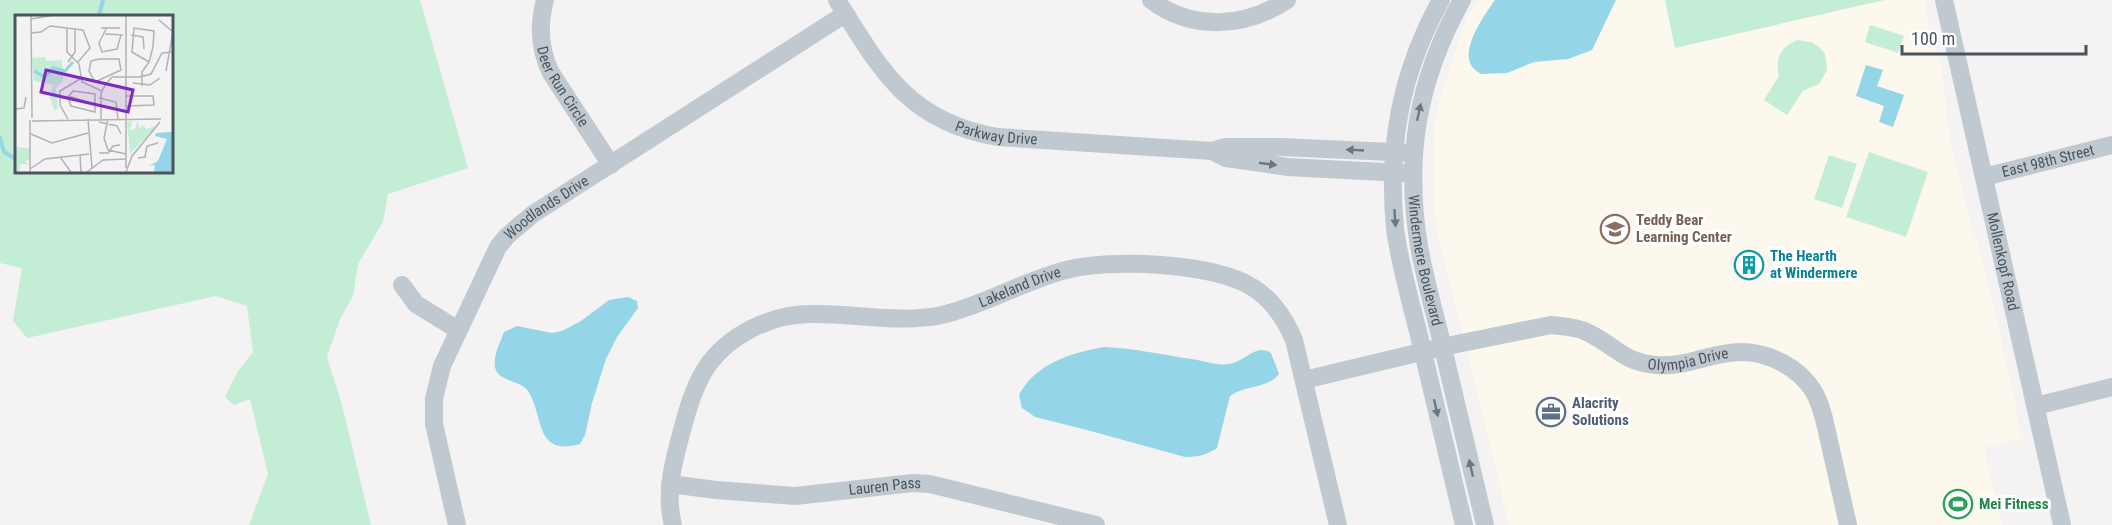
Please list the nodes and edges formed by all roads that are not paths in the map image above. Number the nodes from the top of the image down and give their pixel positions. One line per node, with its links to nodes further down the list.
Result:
1 (545, 0): 12 (street, Deer Run Circle)
2 (1151, 0): 3 (street)
3 (1287, 0)
4 (1442, 0): 10 (street, Windermere Boulevard)
5 (1462, 0): 11 (street, Windermere Boulevard, one-way to 5)
6 (1944, 0): 15 (street, Mollenkopf Road)
7 (841, 7): 9 (street, Parkway Drive); 12 (street, Woodlands Drive)
8 (2112, 145): 15 (street, East 98th Street)
9 (1212, 151): 10 (street, Parkway Drive, one-way to 9); 14 (street, Parkway Drive, one-way to 14)
10 (1393, 152): 11 (street, Parkway Drive); 14 (street, Windermere Boulevard)
11 (1413, 153): 13 (street, Windermere Boulevard)
12 (611, 165): 17 (street, Woodlands Drive)
13 (1412, 173): 14 (street, Parkway Drive); 18 (street, Windermere Boulevard)
14 (1393, 174): 19 (street, Windermere Boulevard, one-way to 19)
15 (1984, 177): 22 (street, Mollenkopf Road)
16 (402, 285): 17 (street)
17 (458, 330): 24 (street, Woodlands Drive)
18 (1443, 347): 19 (street, Olympia Drive); 29 (street, Windermere Boulevard, one-way to 18); 30 (street, Olympia Drive)
19 (1423, 352): 20 (street, Olympia Drive); 28 (street, Windermere Boulevard, one-way to 28)
20 (1304, 380): 23 (street, Lakeland Drive); 27 (street, Lakeland Drive)
21 (2112, 387): 22 (street)
22 (2036, 406): 31 (street, Mollenkopf Road)
23 (670, 484): 25 (street, Lakeland Drive); 26 (street, Lauren Pass)
24 (457, 525)
25 (673, 525)
26 (1096, 525)
27 (1338, 525)
28 (1464, 525)
29 (1485, 525)
30 (1848, 525)
31 (2062, 525)

